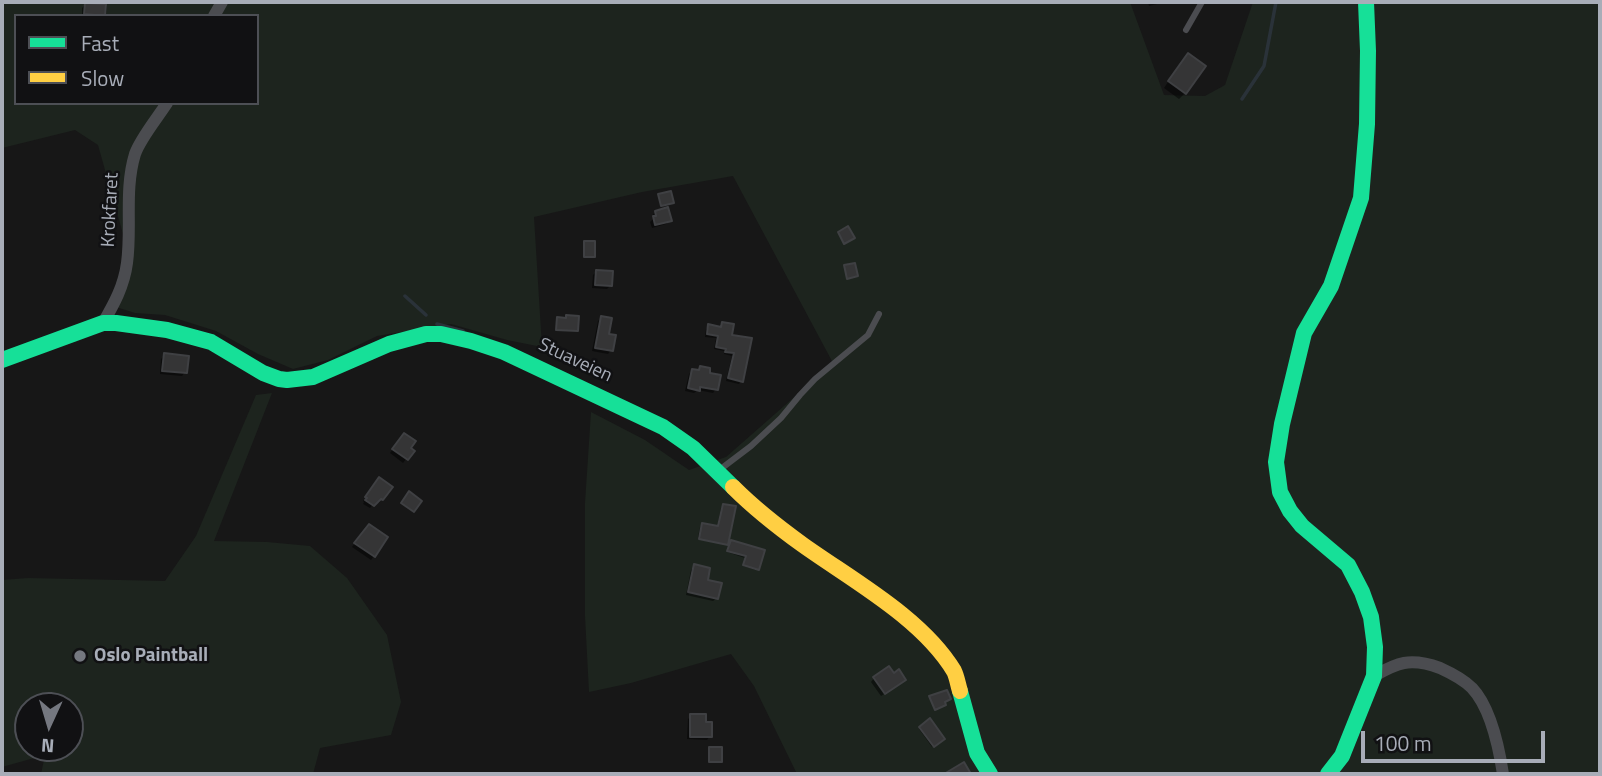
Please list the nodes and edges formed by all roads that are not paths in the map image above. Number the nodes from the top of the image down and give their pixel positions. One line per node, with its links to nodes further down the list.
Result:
1 (1202, 2): 3 (lane)
2 (1366, 2): 9 (street)
3 (1186, 30)
4 (166, 105): 6 (street, Krokfaret)
5 (879, 314): 8 (lane)
6 (103, 323): 7 (street, Stuaveien); 8 (street, Stuaveien)
7 (2, 360)
8 (717, 472): 10 (street, Stuaveien)
9 (1374, 676): 11 (street); 12 (street)
10 (990, 774)
11 (1328, 774)
12 (1503, 774)

